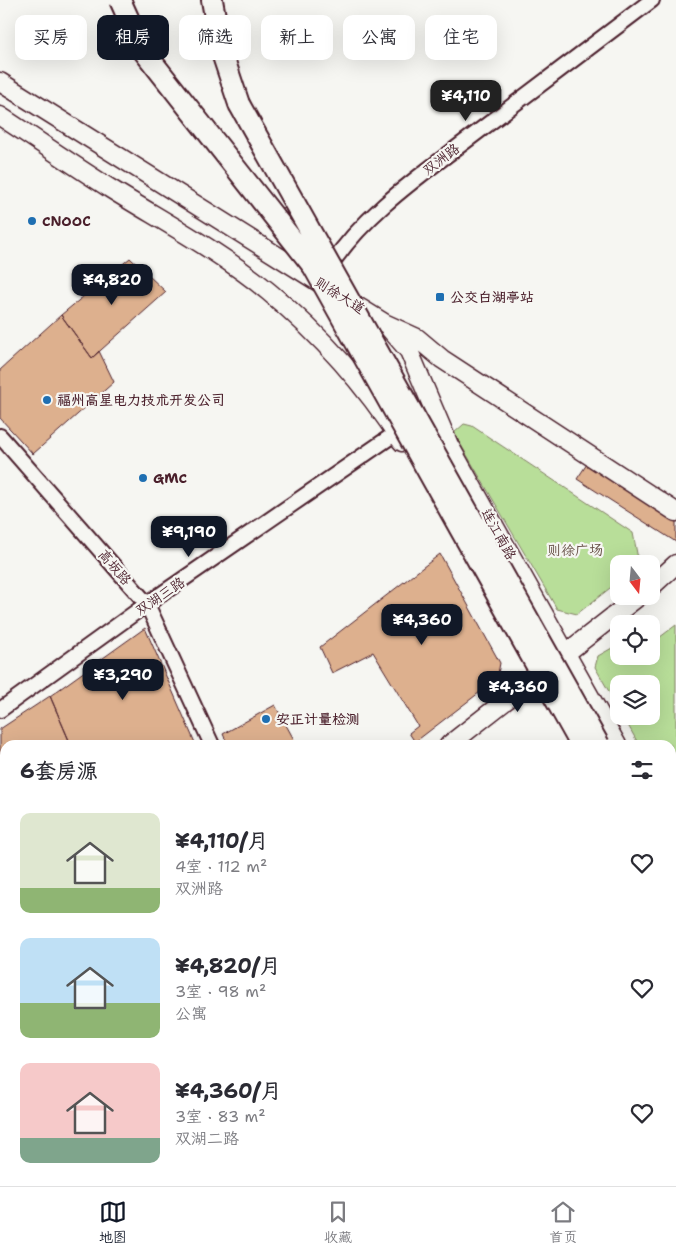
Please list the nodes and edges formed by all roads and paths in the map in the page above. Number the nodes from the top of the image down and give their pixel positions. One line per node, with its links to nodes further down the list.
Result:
1 (120, 0): 21 (highway, bridge)
2 (212, 0): 22 (highway, bridge)
3 (652, 0): 6 (street, 双洲路)
4 (0, 82): 6 (main road, 则徐大道)
5 (0, 116): 8 (main road)
6 (320, 282): 7 (main road, 则徐大道)
7 (384, 323): 10 (main road, 则徐大道); 15 (main road, 连江南路)
8 (396, 433): 13 (street, 双湖三路); 16 (main road)
9 (0, 436): 13 (street, 高坂路)
10 (676, 512)
11 (676, 564): 12 (main road)
12 (660, 579)
13 (148, 604): 17 (street, 双湖三路); 18 (street, 高坂路)
14 (627, 605): 15 (main road)
15 (565, 653): 16 (main road); 23 (main road, 连江南路)
16 (536, 677): 19 (main road); 20 (main road)
17 (0, 710)
18 (210, 740)
19 (455, 740)
20 (570, 740)
21 (578, 740)
22 (596, 740)
23 (614, 740)

